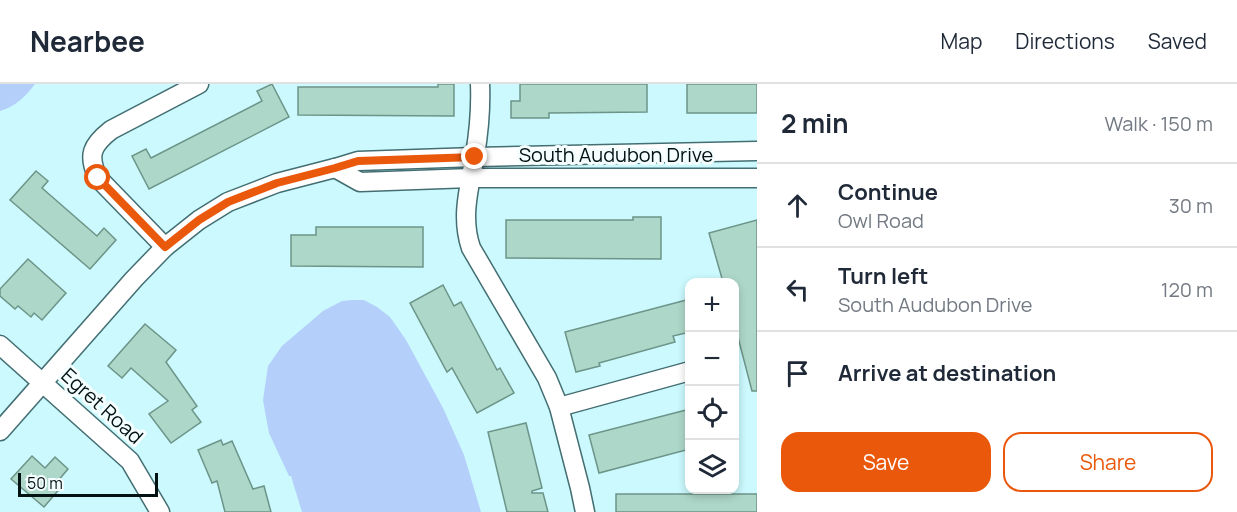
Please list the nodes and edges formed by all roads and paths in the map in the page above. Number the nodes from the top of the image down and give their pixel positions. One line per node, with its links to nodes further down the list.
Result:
1 (200, 84): 3 (street)
2 (480, 84): 5 (street)
3 (165, 93): 9 (street)
4 (757, 151): 5 (street, South Audubon Drive)
5 (475, 157): 6 (street, South Audubon Drive); 7 (street)
6 (335, 168): 7 (street, South Audubon Drive); 9 (street, South Audubon Drive)
7 (471, 178): 8 (street, South Audubon Drive); 13 (street)
8 (757, 178)
9 (165, 247): 12 (street, South Audubon Drive)
10 (0, 345): 12 (street, Egret Road)
11 (685, 372): 13 (street)
12 (43, 383): 14 (street, South Audubon Drive); 15 (street, Egret Road)
13 (559, 406): 16 (street)
14 (0, 431)
15 (160, 512)
16 (585, 512)

